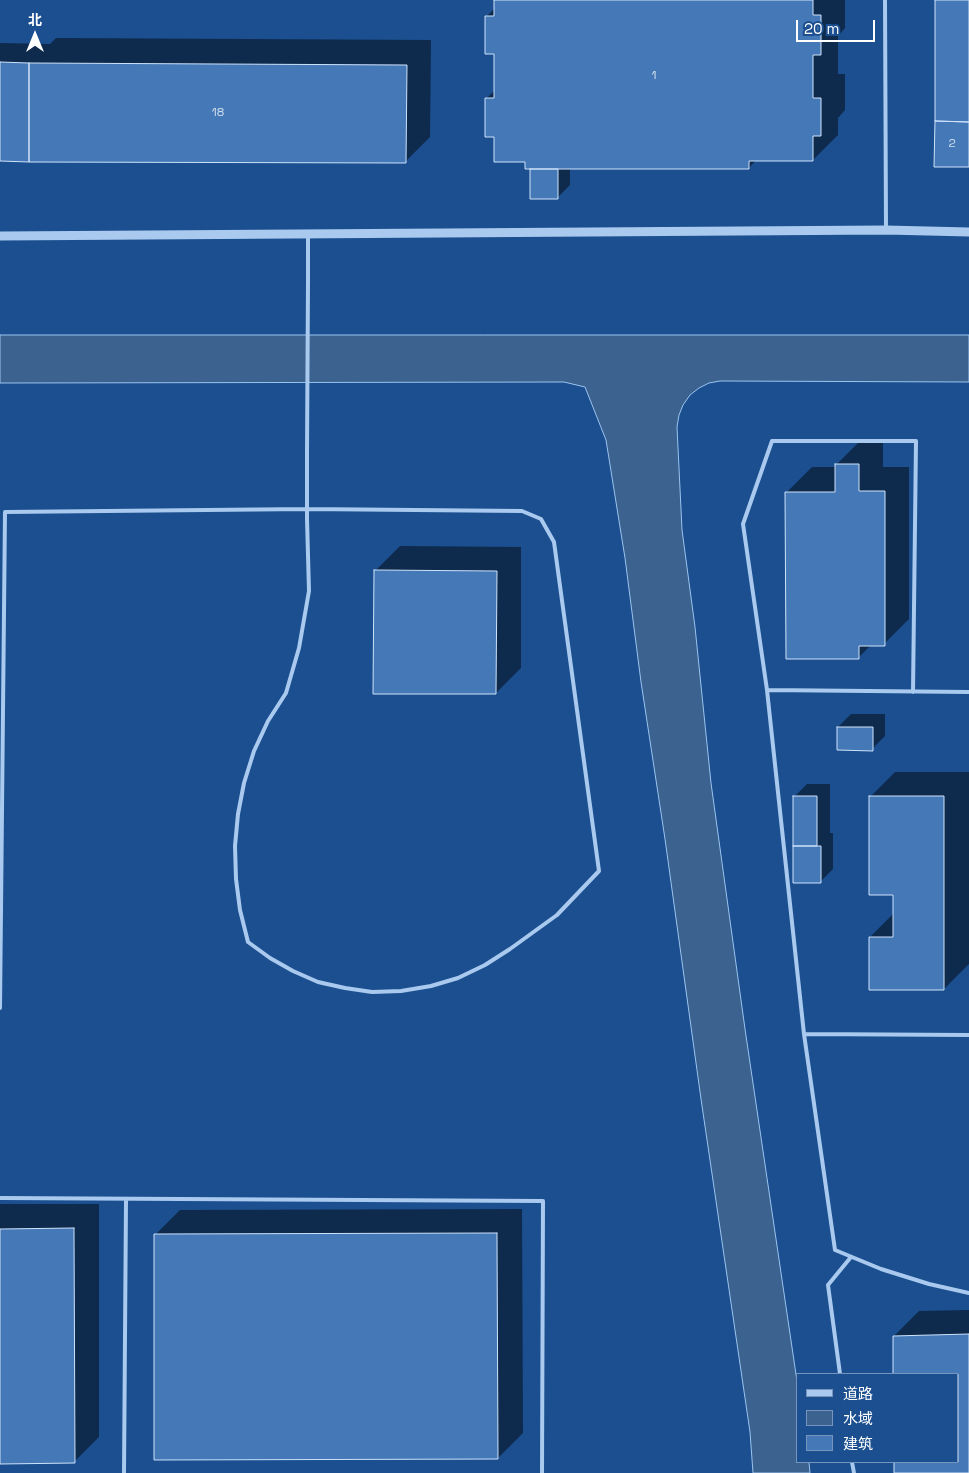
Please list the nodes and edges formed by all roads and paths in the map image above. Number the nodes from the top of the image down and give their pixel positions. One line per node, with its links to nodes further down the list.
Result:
1 (885, 0): 2 (lane)
2 (886, 230): 3 (street); 4 (street)
3 (969, 232)
4 (308, 234): 5 (street); 6 (lane)
5 (0, 236)
6 (307, 509): 6 (lane); 7 (lane)
7 (3, 519): 11 (lane)
8 (767, 690): 9 (lane); 9 (lane); 13 (lane)
9 (913, 692): 10 (lane)
10 (969, 692)
11 (1, 855): 12 (lane)
12 (0, 1008)
13 (804, 1034): 14 (lane); 17 (lane)
14 (969, 1035)
15 (0, 1198): 16 (lane)
16 (126, 1200): 20 (lane); 21 (lane)
17 (851, 1257): 18 (lane); 19 (lane)
18 (969, 1293)
19 (840, 1373)
20 (124, 1473)
21 (542, 1473)

